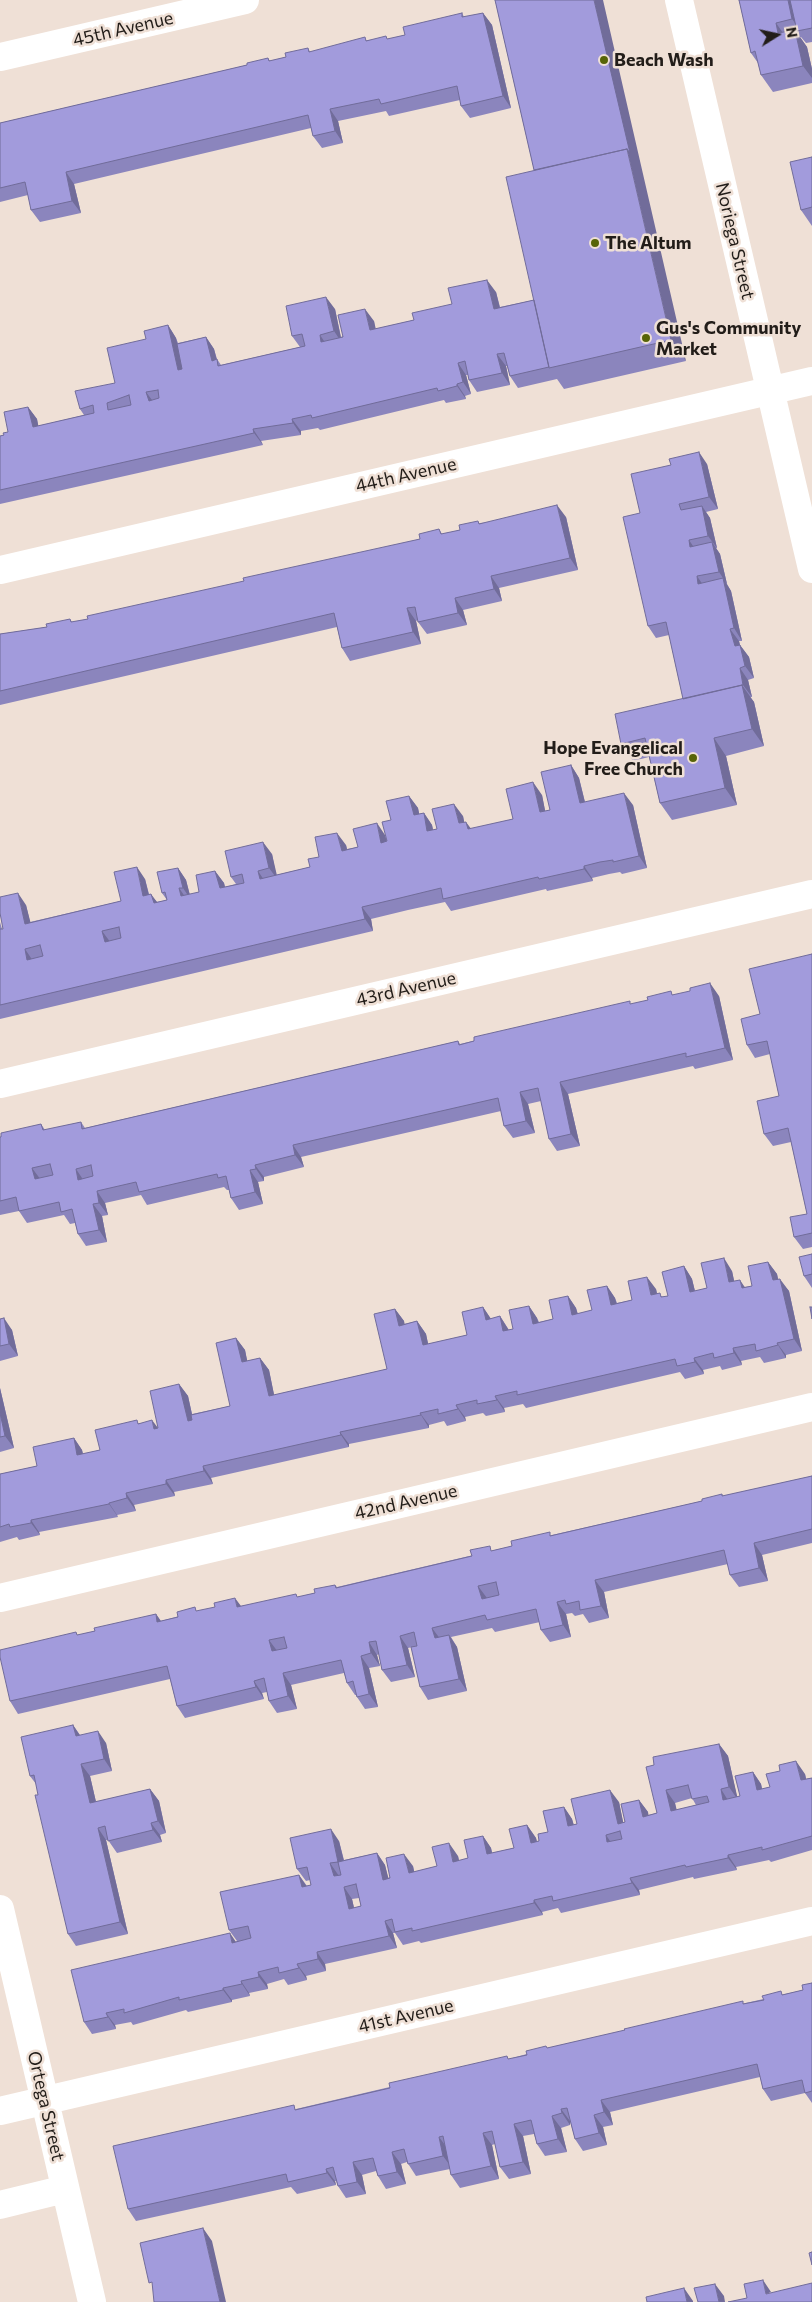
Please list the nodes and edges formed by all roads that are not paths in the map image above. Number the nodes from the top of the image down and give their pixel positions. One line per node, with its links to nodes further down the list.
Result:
1 (245, 0): 3 (street, 45th Avenue)
2 (678, 0): 5 (street, Noriega Street)
3 (0, 58)
4 (812, 380): 5 (street, 44th Avenue)
5 (770, 390): 6 (street, Noriega Street); 7 (street, 44th Avenue)
6 (812, 569)
7 (0, 570)
8 (812, 894): 9 (street, 43rd Avenue)
9 (0, 1084)
10 (812, 1407): 11 (street, 42nd Avenue)
11 (0, 1598)
12 (0, 1909): 14 (street, Ortega Street)
13 (812, 1921): 14 (street, 41st Avenue)
14 (45, 2100): 15 (street, 41st Avenue); 16 (street, Ortega Street)
15 (0, 2111)
16 (65, 2190): 17 (street); 18 (street, Ortega Street)
17 (0, 2205)
18 (92, 2302)

